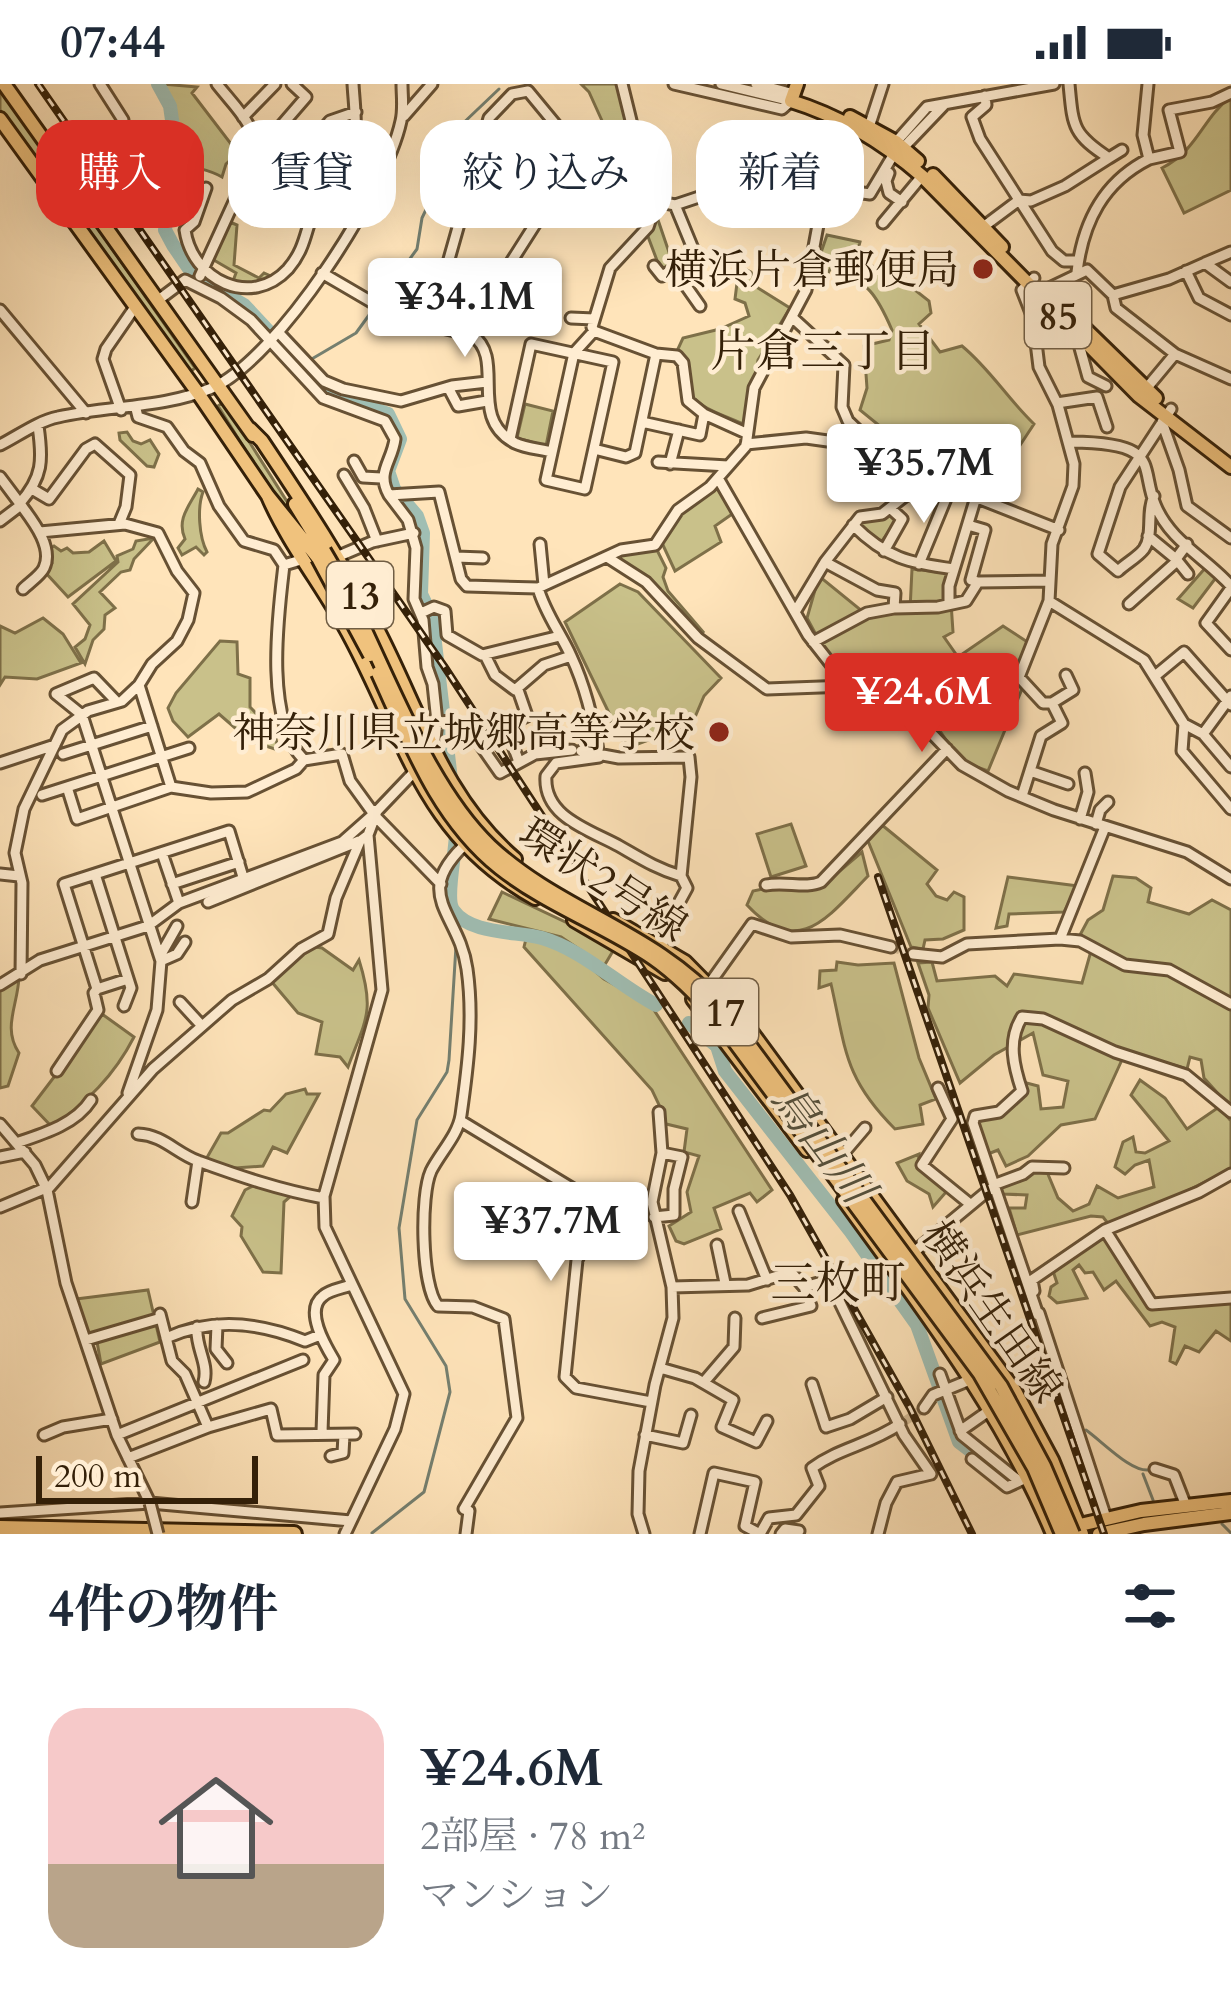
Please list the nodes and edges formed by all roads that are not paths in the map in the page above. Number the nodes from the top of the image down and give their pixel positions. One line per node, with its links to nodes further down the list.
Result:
1 (4, 84): 36 (main road, 環状2号線 / 13)
2 (100, 84): 25 (street)
3 (217, 84): 23 (street)
4 (275, 84): 23 (street)
5 (292, 84): 27 (street)
6 (353, 84): 22 (street)
7 (402, 84): 30 (street)
8 (432, 84): 30 (street)
9 (503, 84): 20 (street)
10 (622, 84): 33 (street)
11 (674, 84): 18 (street)
12 (721, 84): 18 (street)
13 (756, 84): 18 (street)
14 (883, 84): 35 (street)
15 (1054, 84): 21 (street)
16 (1069, 84): 40 (street)
17 (1148, 84): 41 (street)
18 (795, 89): 34 (main road, 85); 35 (main road, 85)
19 (1231, 93): 41 (street)
20 (512, 94): 31 (street); 32 (street)
21 (986, 96): 38 (street); 47 (street)
22 (356, 112): 28 (street); 29 (street)
23 (243, 117): 26 (street)
24 (0, 119): 74 (main road, 環状2号線)
25 (123, 120)
26 (245, 120)
27 (286, 120)
28 (333, 120)
29 (355, 120)
30 (402, 120): 67 (street)
31 (488, 120)
32 (553, 120)
33 (631, 120)
34 (841, 120)
35 (869, 127): 38 (main road, 85)
36 (36, 128)
37 (864, 133): 38 (main road, 85)
38 (898, 148): 42 (street); 43 (main road, 85); 53 (main road, 85)
39 (1122, 150): 40 (street)
40 (1109, 158): 47 (street)
41 (1149, 159): 64 (street)
42 (886, 169): 45 (street); 48 (street)
43 (922, 176): 48 (street); 68 (main road, 85)
44 (206, 188): 66 (street)
45 (864, 193)
46 (696, 198): 50 (street)
47 (1018, 200): 53 (street); 64 (street)
48 (902, 202): 52 (street)
49 (672, 204): 50 (street)
50 (675, 205): 63 (street)
51 (228, 216): 66 (street)
52 (883, 223)
53 (983, 227): 68 (main road, 85)
54 (107, 228): 73 (main road, 環状2号線 / 13)
55 (310, 228): 66 (street)
56 (458, 228): 57 (street)
57 (533, 228)
58 (646, 228): 80 (street)
59 (817, 228): 79 (street)
60 (1231, 252): 61 (street)
61 (1205, 263): 65 (street); 69 (street)
62 (654, 266): 63 (street)
63 (677, 267): 75 (street)
64 (1077, 267): 71 (street); 72 (street)
65 (1186, 271): 72 (street); 77 (street)
66 (202, 272): 70 (street)
67 (322, 273): 81 (street); 87 (street)
68 (1031, 281): 71 (main road, 85); 94 (street)
69 (1231, 282)
70 (195, 286): 73 (street); 81 (street)
71 (1042, 292): 82 (main road, 85); 91 (main road, 85)
72 (1113, 295): 85 (street)
73 (157, 301): 88 (main road, 環状2号線 / 13)
74 (135, 307): 92 (main road, 環状2号線); 96 (street)
75 (700, 307)
76 (0, 310): 97 (street)
77 (1231, 315)
78 (571, 317): 80 (street)
79 (794, 319): 105 (street); 106 (street)
80 (594, 325): 83 (street); 84 (street)
81 (275, 335): 88 (street); 90 (street); 119 (street)
82 (1084, 343): 89 (street); 99 (main road, 85)
83 (574, 353): 107 (street); 110 (street); 111 (street)
84 (656, 354): 98 (street); 100 (street)
85 (1175, 354): 86 (street); 91 (street)
86 (1231, 379)
87 (487, 382): 90 (street); 93 (street)
88 (217, 386): 92 (street); 103 (main road, 環状2号線 / 13)
89 (1106, 386)
90 (448, 389): 93 (street)
91 (1145, 390): 99 (main road, 85)
92 (198, 393): 95 (street); 142 (main road, 環状2号線 / 17)
93 (487, 401): 107 (street)
94 (1057, 403): 102 (street); 108 (street)
95 (136, 409): 96 (street); 150 (street)
96 (122, 410): 97 (street)
97 (86, 413): 101 (street)
98 (704, 414): 104 (street); 106 (street)
99 (1167, 415): 112 (main road, 85); 113 (street); 116 (main road, 85); 137 (street)
100 (642, 422): 104 (street); 110 (street)
101 (38, 426): 109 (street); 123 (street)
102 (1107, 427)
103 (250, 429): 142 (main road, 環状2号線 / 17); 143 (main road, 横浜生田線 / 13)
104 (679, 430): 115 (street)
105 (866, 437): 106 (street); 122 (street)
106 (746, 439): 115 (street)
107 (510, 440): 111 (street)
108 (1071, 442): 113 (street); 133 (street)
109 (0, 445)
110 (594, 449): 111 (street)
111 (552, 452)
112 (1231, 458)
113 (1141, 459): 125 (street); 136 (street)
114 (354, 461): 119 (street)
115 (728, 466): 120 (street)
116 (1231, 467)
117 (344, 475): 138 (street)
118 (0, 477): 127 (street)
119 (381, 478): 124 (street)
120 (718, 478): 144 (street); 162 (street)
121 (952, 484): 122 (street); 126 (street); 149 (street)
122 (917, 487): 128 (street)
123 (32, 489): 127 (street); 130 (street)
124 (396, 494): 135 (street); 145 (street)
125 (1154, 496): 136 (street); 140 (street)
126 (976, 497): 132 (street); 133 (street)
127 (20, 504): 129 (street); 134 (street)
128 (891, 508): 131 (street); 141 (street)
129 (0, 521)
130 (119, 524): 134 (street); 171 (street)
131 (854, 525): 141 (street); 148 (street)
132 (968, 525): 151 (street); 154 (street)
133 (1059, 530): 153 (street)
134 (40, 532): 157 (street)
135 (414, 533): 138 (street); 163 (street)
136 (1148, 536): 147 (street)
137 (1231, 538)
138 (377, 541): 143 (street)
139 (540, 544): 156 (street)
140 (1187, 544): 147 (street); 155 (street)
141 (884, 551): 149 (street)
142 (316, 556): 150 (street); 196 (main road, 横浜生田線 / 13); 327 (main road, 環状2号線 / 17, bridge)
143 (339, 556): 188 (main road, 横浜生田線 / 13)
144 (607, 556): 156 (street); 172 (street)
145 (456, 557): 146 (street); 156 (street)
146 (483, 558)
147 (1176, 560): 152 (street); 160 (street)
148 (825, 562): 161 (street); 162 (street)
149 (919, 564): 151 (street)
150 (284, 565): 191 (street)
151 (954, 569): 159 (street)
152 (1188, 574)
153 (1049, 581): 154 (street); 158 (street)
154 (978, 582): 159 (street)
155 (1230, 583): 166 (street)
156 (541, 586): 164 (street)
157 (23, 589)
158 (1049, 601): 170 (street); 176 (street)
159 (949, 604): 161 (street)
160 (1129, 604)
161 (894, 608): 165 (street)
162 (795, 612): 165 (street)
163 (421, 613): 167 (street); 178 (street)
164 (560, 636): 167 (street); 168 (street)
165 (813, 642): 172 (street)
166 (1231, 650)
167 (485, 655): 173 (street)
168 (571, 656): 173 (street); 190 (street)
169 (1066, 675): 176 (street)
170 (1155, 676): 174 (street); 179 (street)
171 (139, 685): 175 (street); 180 (street)
172 (848, 686): 186 (street)
173 (518, 690): 181 (street)
174 (1230, 701): 182 (street)
175 (118, 702): 177 (street); 177 (street)
176 (1052, 703): 195 (street)
177 (82, 715): 184 (street); 187 (street)
178 (436, 722): 183 (street); 188 (street)
179 (1184, 724): 182 (street); 206 (street)
180 (152, 726): 184 (street); 189 (street)
181 (506, 727): 183 (street); 192 (street)
182 (1203, 734): 194 (street)
183 (477, 740): 192 (street)
184 (91, 745): 187 (street); 198 (street)
185 (189, 748): 189 (street)
186 (947, 749): 202 (street); 224 (street)
187 (59, 750): 193 (street); 218 (street)
188 (434, 753): 196 (street); 210 (main road, 横浜生田線 / 13)
189 (162, 757): 198 (street); 200 (street)
190 (599, 757): 192 (street); 219 (street); 219 (street)
191 (304, 760): 200 (street); 207 (street)
192 (519, 762)
193 (0, 763)
194 (1231, 766)
195 (1030, 770): 202 (street); 205 (street)
196 (413, 772): 207 (street); 212 (main road, 横浜生田線 / 13)
197 (1084, 773): 208 (street)
198 (101, 776): 199 (street); 204 (street)
199 (67, 787): 201 (street); 204 (street)
200 (171, 787): 204 (street)
201 (42, 795)
202 (1022, 796): 205 (street)
203 (1108, 802): 209 (street)
204 (111, 808): 215 (street)
205 (1050, 808): 208 (street)
206 (1231, 809)
207 (375, 813): 211 (street); 220 (street); 223 (street)
208 (1080, 819): 209 (street)
209 (1101, 825): 221 (street); 230 (street)
210 (483, 828): 212 (street); 234 (main road, 横浜生田線 / 13)
211 (364, 838): 225 (street); 245 (street); 266 (street)
212 (464, 845): 223 (street); 293 (main road, 横浜生田線 / 13)
213 (162, 853): 214 (street); 215 (street); 222 (street)
214 (239, 862): 220 (street); 222 (street)
215 (129, 863): 217 (street); 227 (street)
216 (0, 874): 218 (street)
217 (95, 874): 229 (street); 232 (street)
218 (19, 876): 237 (street)
219 (681, 876): 234 (street)
220 (243, 877): 226 (street)
221 (1231, 879)
222 (172, 884): 226 (street)
223 (441, 884): 252 (street)
224 (766, 885)
225 (208, 902)
226 (178, 903): 227 (street)
227 (148, 926): 229 (street); 236 (street)
228 (177, 926): 236 (street)
229 (115, 937): 232 (street); 238 (street)
230 (1060, 939): 235 (street); 243 (street)
231 (185, 942): 236 (street)
232 (84, 946): 237 (street); 241 (street)
233 (891, 946): 239 (street)
234 (662, 948): 239 (main road, 横浜生田線 / 13)
235 (913, 954)
236 (160, 958): 248 (street)
237 (21, 974): 240 (street)
238 (128, 979): 241 (street); 244 (street)
239 (710, 982): 259 (main road, 横浜生田線 / 13)
240 (0, 985)
241 (97, 989): 246 (street)
242 (180, 1002): 245 (street)
243 (1231, 1004)
244 (124, 1006)
245 (202, 1027): 248 (street)
246 (56, 1071)
247 (938, 1088): 268 (street)
248 (128, 1093): 265 (street)
249 (92, 1100): 256 (street)
250 (659, 1112): 258 (street)
251 (1231, 1112): 264 (street)
252 (461, 1121): 299 (street); 331 (street)
253 (0, 1124): 256 (street)
254 (865, 1128): 259 (street)
255 (139, 1134): 261 (street)
256 (16, 1143): 257 (street)
257 (25, 1152): 260 (street); 265 (street)
258 (662, 1153): 271 (street); 271 (street)
259 (842, 1155): 274 (main road, 横浜生田線 / 13)
260 (0, 1157)
261 (199, 1161): 266 (street); 267 (street)
262 (1064, 1168): 264 (street)
263 (1231, 1174): 272 (street)
264 (996, 1184): 268 (street); 281 (street)
265 (47, 1189): 269 (street); 288 (street)
266 (324, 1198): 277 (street)
267 (192, 1202)
268 (970, 1204): 274 (street)
269 (0, 1207)
270 (739, 1211): 275 (street)
271 (654, 1217): 278 (street)
272 (1105, 1230): 280 (street); 281 (street)
273 (717, 1245): 276 (street)
274 (914, 1252): 327 (main road, 横浜生田線 / 13)
275 (767, 1280): 276 (street); 279 (street)
276 (725, 1283): 278 (street)
277 (351, 1285): 286 (street); 324 (street)
278 (672, 1287): 291 (street)
279 (804, 1287): 283 (street); 298 (street)
280 (1231, 1298)
281 (1038, 1315): 323 (street)
282 (734, 1318): 295 (street)
283 (762, 1318)
284 (218, 1325): 285 (street); 286 (street); 290 (street)
285 (197, 1327): 287 (street); 294 (street)
286 (320, 1335): 309 (street)
287 (166, 1338): 288 (street); 300 (street)
288 (86, 1340): 304 (street)
289 (303, 1360): 300 (street)
290 (227, 1363)
291 (660, 1368): 295 (street); 299 (street)
292 (940, 1375): 297 (street)
293 (973, 1378): 297 (street); 302 (main road, 横浜生田線 / 13)
294 (204, 1382)
295 (704, 1382): 305 (street)
296 (812, 1384): 298 (street)
297 (945, 1391): 301 (street); 308 (street)
298 (887, 1396): 306 (street)
299 (651, 1402): 311 (street)
300 (200, 1403): 307 (street); 312 (street)
301 (924, 1408)
302 (991, 1409): 308 (street); 317 (main road, 横浜生田線 / 13)
303 (691, 1415): 311 (street)
304 (112, 1419): 310 (street); 312 (street)
305 (766, 1421)
306 (902, 1423): 334 (street); 336 (street)
307 (208, 1427): 309 (street); 314 (street)
308 (960, 1431): 317 (street)
309 (322, 1432): 313 (street)
310 (44, 1435)
311 (645, 1435): 332 (street)
312 (117, 1436): 314 (street)
313 (331, 1456)
314 (128, 1458): 319 (street)
315 (972, 1460): 317 (street)
316 (1154, 1469): 320 (street)
317 (1023, 1479): 327 (main road, 横浜生田線 / 13)
318 (1231, 1501): 320 (main road)
319 (150, 1503): 321 (street); 324 (street); 328 (street, bridge)
320 (1186, 1506): 323 (main road)
321 (0, 1513)
322 (1231, 1513): 337 (main road)
323 (1106, 1518): 327 (main road)
324 (351, 1521): 330 (street)
325 (0, 1528): 329 (highway)
326 (800, 1532): 335 (street)
327 (1070, 1532)
328 (158, 1534)
329 (294, 1534)
330 (346, 1534)
331 (466, 1534)
332 (644, 1534)
333 (700, 1534): 334 (street)
334 (760, 1534)
335 (781, 1534)
336 (878, 1534)
337 (1099, 1534)

